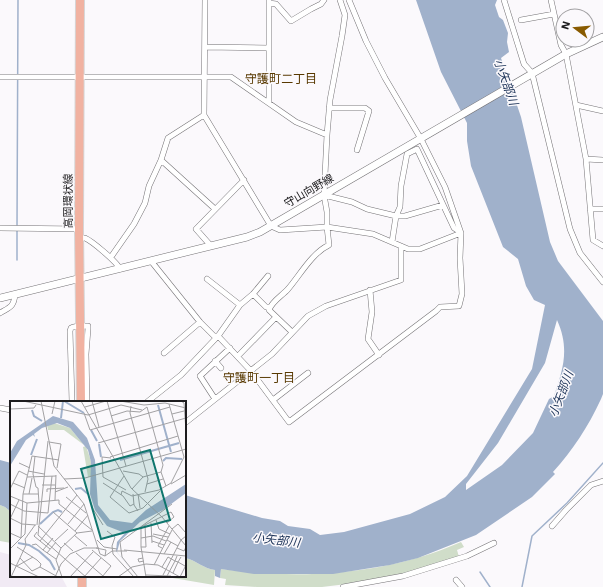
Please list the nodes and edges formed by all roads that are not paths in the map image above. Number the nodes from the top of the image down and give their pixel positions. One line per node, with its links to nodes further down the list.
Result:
1 (80, 0): 17 (main road, 高岡環状線)
2 (205, 0): 12 (street)
3 (324, 0): 8 (street)
4 (340, 0): 21 (street)
5 (349, 0): 25 (street)
6 (504, 0): 15 (street)
7 (551, 0): 9 (street)
8 (269, 2): 13 (street)
9 (554, 14): 10 (street); 14 (street)
10 (522, 20)
11 (603, 37): 14 (main road, 守山向野線)
12 (205, 47): 13 (street); 18 (street)
13 (269, 48): 19 (street)
14 (566, 54): 15 (main road, 守山向野線); 20 (street)
15 (530, 75): 25 (main road, 守山向野線); 53 (street)
16 (0, 77): 17 (street)
17 (80, 78): 18 (street); 39 (main road, 高岡環状線)
18 (204, 78): 19 (street); 23 (street)
19 (269, 103): 24 (street)
20 (576, 105): 22 (street); 27 (street)
21 (329, 108): 24 (street); 26 (street)
22 (603, 111)
23 (204, 115): 28 (street); 30 (street)
24 (327, 135): 31 (street)
25 (422, 139): 31 (main road, 守山向野線); 41 (street)
26 (357, 150)
27 (586, 159): 29 (street); 34 (street)
28 (161, 160): 33 (street); 47 (street)
29 (603, 160)
30 (244, 180): 33 (street); 37 (street)
31 (324, 195): 36 (street); 37 (main road, 守山向野線); 40 (street)
32 (443, 205): 36 (street); 36 (street); 41 (street)
33 (215, 209): 44 (street)
34 (590, 209): 35 (street); 46 (street)
35 (603, 209)
36 (396, 216): 43 (street)
37 (271, 226): 40 (street); 44 (main road, 守山向野線)
38 (0, 228): 39 (street)
39 (79, 228): 42 (main road, 高岡環状線)
40 (327, 228): 43 (street); 59 (street)
41 (461, 233): 45 (street); 68 (street)
42 (79, 238): 47 (street); 51 (main road, 高岡環状線)
43 (392, 242): 45 (street)
44 (211, 246): 48 (main road, 守山向野線)
45 (402, 246): 54 (street)
46 (603, 246)
47 (111, 257): 49 (street)
48 (150, 261): 49 (main road, 守山向野線); 62 (street)
49 (120, 269): 51 (main road, 守山向野線)
50 (268, 276): 56 (street)
51 (79, 278): 55 (main road, 守山向野線); 63 (main road, 高岡環状線)
52 (207, 279): 58 (street)
53 (603, 282)
54 (370, 290): 64 (street); 68 (street)
55 (15, 294): 57 (main road, 守山向野線); 60 (street)
56 (253, 294): 58 (street); 59 (street)
57 (0, 298)
58 (240, 305): 65 (street)
59 (270, 307): 61 (street)
60 (0, 312)
61 (276, 317): 64 (street); 69 (street)
62 (200, 322): 65 (street); 67 (street)
63 (79, 330): 76 (street); 77 (main road, 高岡環状線); 78 (street)
64 (292, 332): 72 (street)
65 (218, 336): 66 (street); 79 (street)
66 (230, 348): 69 (street); 70 (street)
67 (164, 353)
68 (379, 355): 75 (street)
69 (238, 356): 72 (street)
70 (215, 362): 71 (street); 74 (street)
71 (221, 368)
72 (251, 371): 74 (street); 75 (street)
73 (308, 373): 75 (street)
74 (215, 399): 82 (street)
75 (273, 400)
76 (72, 401)
77 (81, 401)
78 (87, 401)
79 (148, 401)
80 (0, 408): 81 (street)
81 (10, 410)
82 (186, 423)
83 (603, 481): 84 (street)
84 (552, 526)
85 (494, 543): 87 (street)
86 (456, 580): 88 (street)
87 (344, 587)
88 (462, 587)

